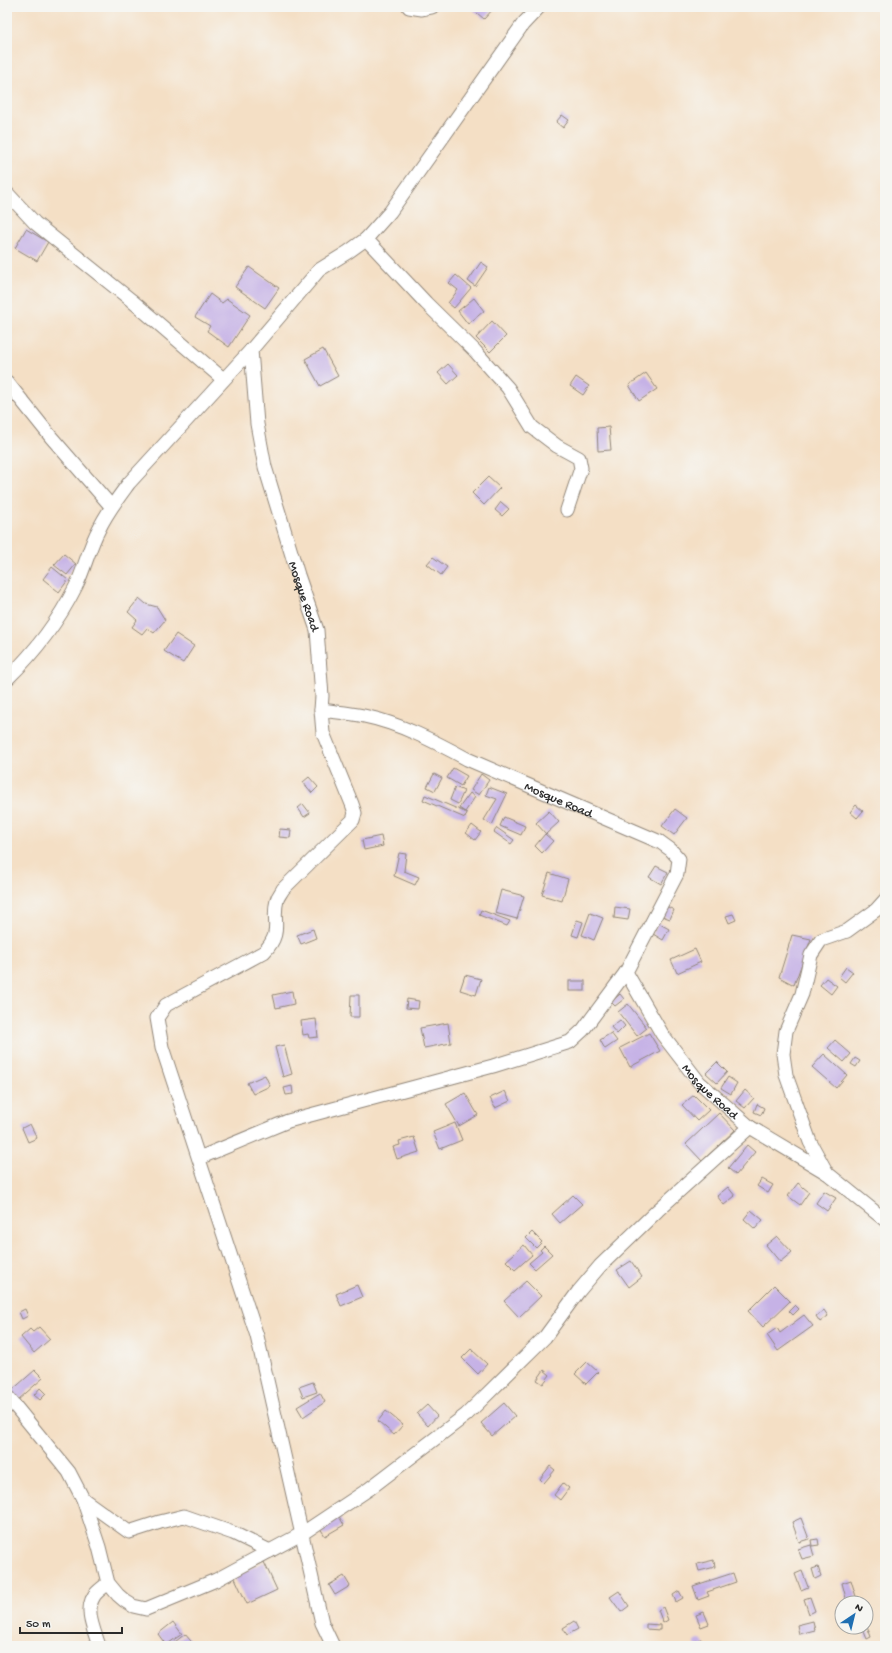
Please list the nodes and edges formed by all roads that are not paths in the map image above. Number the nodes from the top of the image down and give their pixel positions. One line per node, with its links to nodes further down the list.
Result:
1 (409, 7): 2 (street)
2 (432, 7)
3 (539, 7): 5 (street)
4 (7, 193): 7 (street)
5 (366, 239): 6 (street); 10 (street)
6 (251, 350): 7 (street); 12 (street, Mosque Road)
7 (223, 379): 9 (street)
8 (7, 382): 9 (street)
9 (111, 506): 11 (street)
10 (567, 510)
11 (7, 679)
12 (321, 710): 14 (street, Mosque Road); 16 (street)
13 (885, 900): 17 (street)
14 (626, 972): 15 (street, Mosque Road); 16 (street)
15 (750, 1127): 17 (street, Mosque Road); 21 (street)
16 (199, 1158): 21 (street)
17 (827, 1173): 18 (street, Mosque Road)
18 (885, 1220)
19 (7, 1396): 20 (street)
20 (83, 1499): 22 (street); 23 (street)
21 (303, 1533): 22 (street); 25 (street)
22 (270, 1551): 23 (street)
23 (108, 1584): 24 (street)
24 (99, 1646)
25 (333, 1646)

